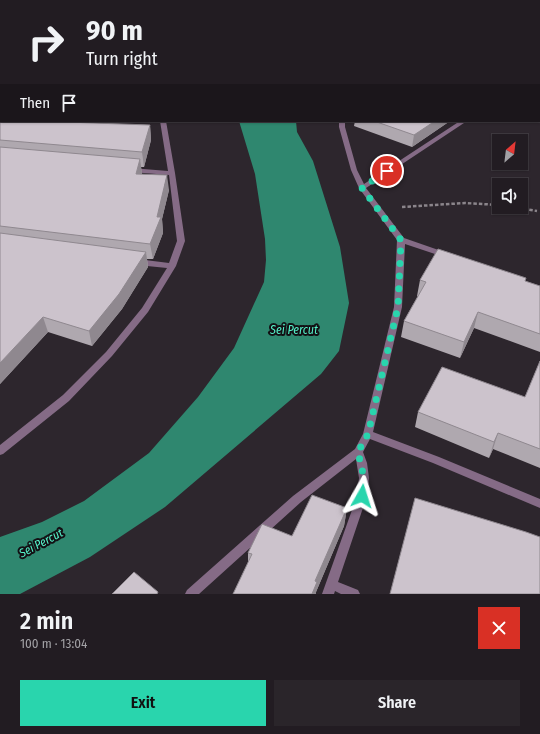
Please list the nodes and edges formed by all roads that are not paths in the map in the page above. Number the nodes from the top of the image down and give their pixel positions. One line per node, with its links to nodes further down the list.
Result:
1 (163, 122): 5 (street)
2 (342, 122): 6 (street)
3 (462, 122): 6 (street)
4 (125, 169): 5 (street)
5 (172, 173): 10 (street)
6 (362, 188): 7 (street)
7 (401, 240): 8 (street); 11 (street)
8 (452, 258)
9 (125, 260): 10 (street)
10 (172, 266): 12 (street)
11 (368, 434): 13 (street); 14 (street)
12 (0, 451)
13 (358, 452): 15 (street); 16 (street)
14 (540, 504)
15 (329, 589): 17 (street)
16 (191, 594)
17 (354, 594)

